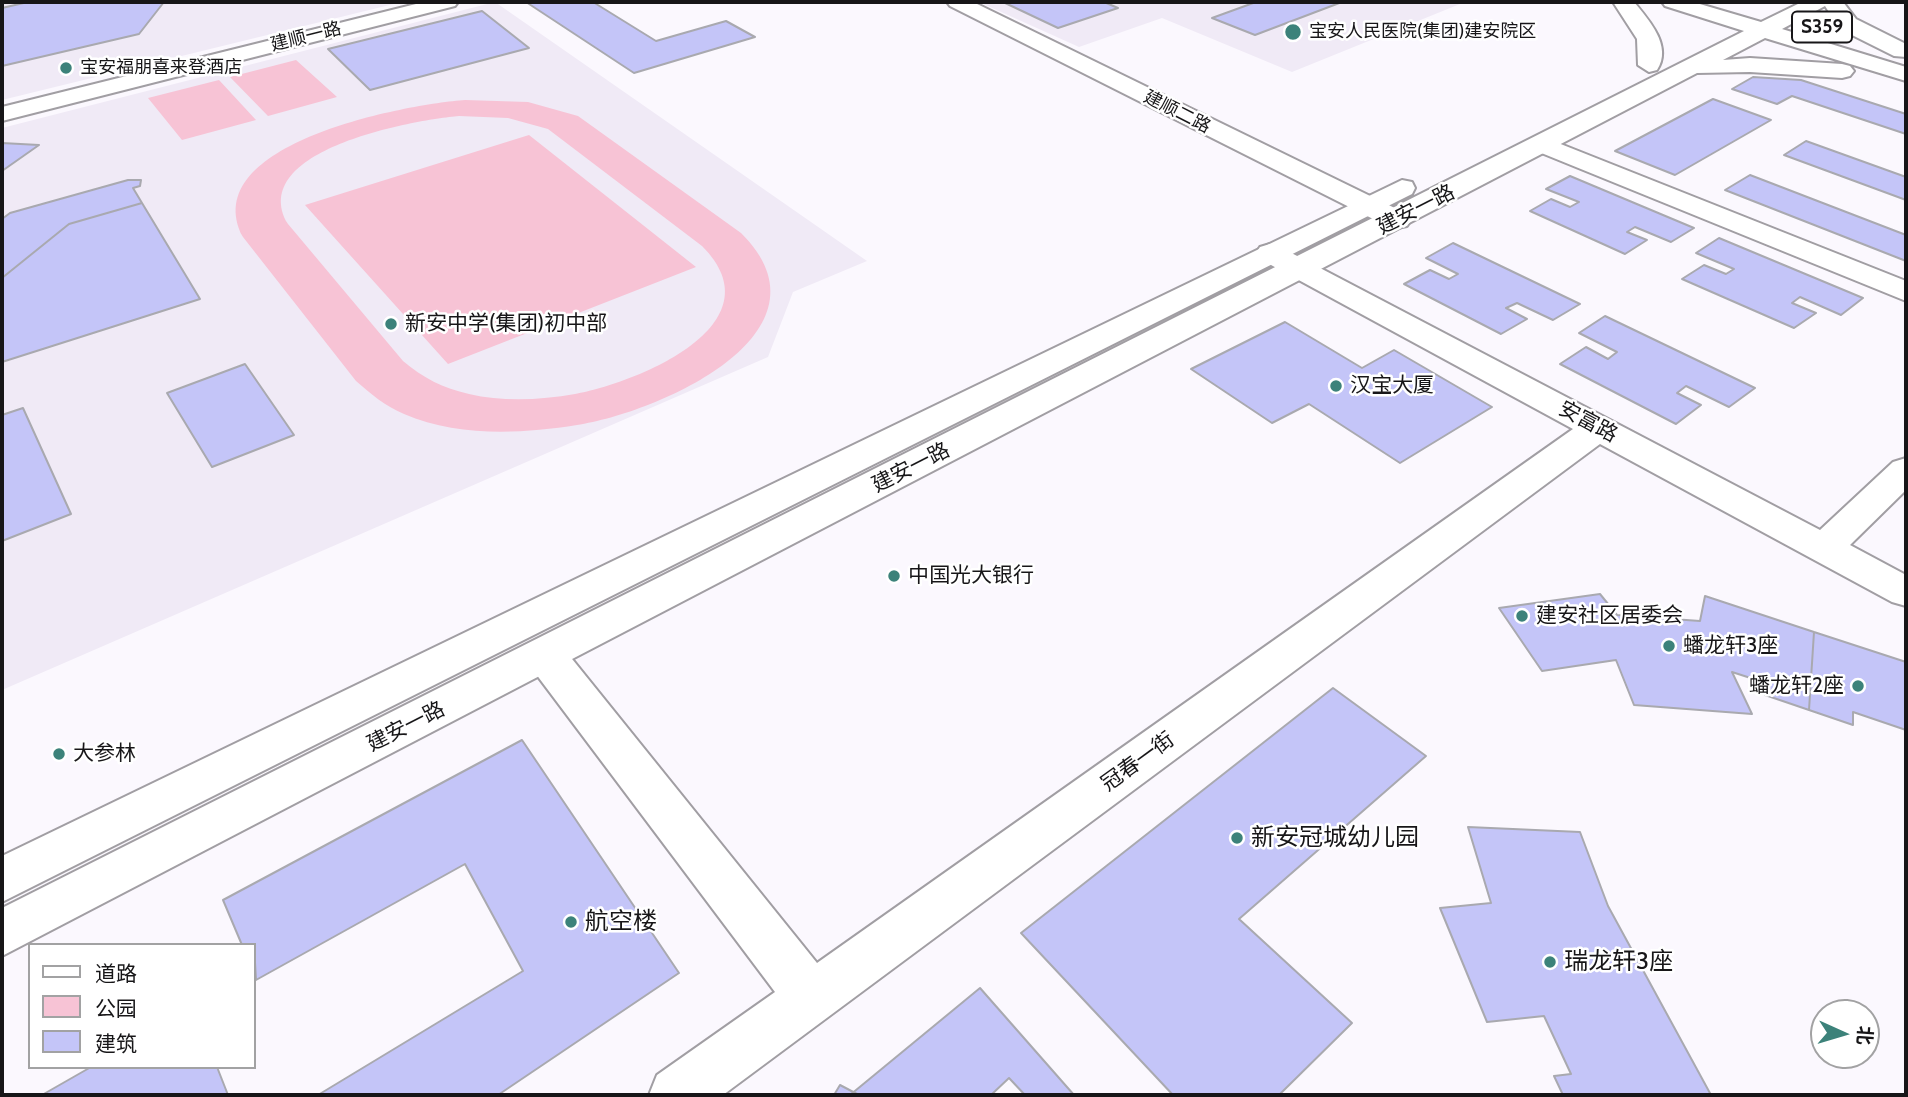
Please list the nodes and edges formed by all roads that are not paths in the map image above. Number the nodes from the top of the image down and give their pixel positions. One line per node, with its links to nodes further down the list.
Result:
1 (448, 2): 12 (main road, 建顺一路)
2 (957, 2): 14 (main road, 建顺二路)
3 (1623, 2): 9 (main road)
4 (1672, 2): 7 (main road, S359)
5 (1818, 2): 7 (main road, 建安一路)
6 (1833, 2): 8 (main road)
7 (1762, 14): 8 (main road, S359); 9 (main road, 建安一路); 10 (main road, 建安一路); 11 (main road, S359)
8 (1904, 52)
9 (1649, 65): 14 (main road, 建安一路)
10 (1690, 69): 11 (main road); 13 (main road, 建安一路)
11 (1906, 75)
12 (2, 114)
13 (1543, 145): 14 (main road, 建安一路); 16 (main road)
14 (1382, 213): 15 (main road, 建安一路)
15 (1285, 261): 17 (main road, 安富路); 21 (main road, 建安一路); 22 (main road, 建安一路)
16 (1906, 292)
17 (1598, 428): 19 (main road, 安富路); 24 (main road, 冠春一街)
18 (1906, 470): 19 (main road)
19 (1824, 548): 20 (main road, 安富路)
20 (1906, 592)
21 (545, 655): 23 (main road, 建安一路); 24 (main road)
22 (2, 880)
23 (2, 933)
24 (812, 998): 25 (main road, 冠春一街)
25 (677, 1095)

